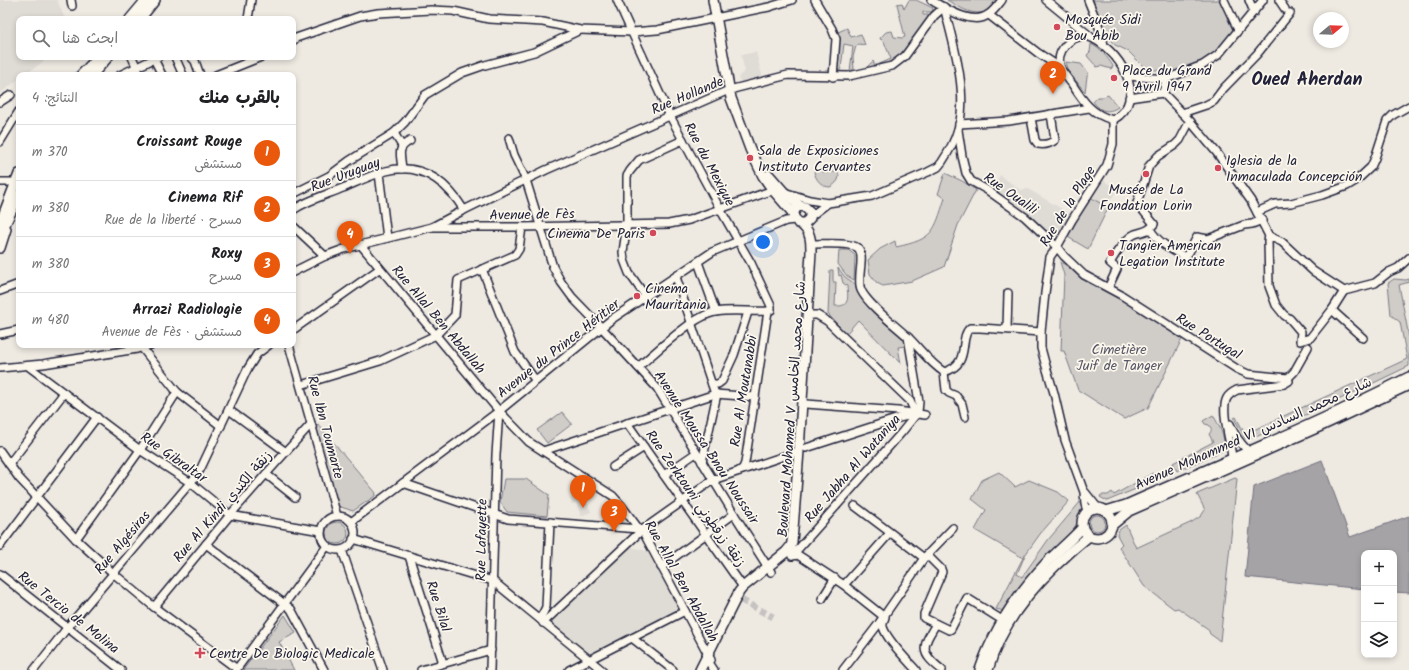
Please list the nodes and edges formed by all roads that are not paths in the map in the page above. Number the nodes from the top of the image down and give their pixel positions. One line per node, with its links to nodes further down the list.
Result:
1 (146, 0): 20 (main road)
2 (154, 0): 21 (main road)
3 (251, 0): 22 (street)
4 (617, 0): 26 (street, Rue du Mexique)
5 (713, 0): 23 (main road)
6 (718, 0): 23 (main road)
7 (792, 0): 23 (street)
8 (815, 0): 49 (street)
9 (931, 0): 17 (street)
10 (1002, 0): 19 (street)
11 (1046, 0): 28 (street)
12 (1088, 0): 29 (street)
13 (1224, 0): 25 (street)
14 (1249, 0): 18 (street)
15 (1263, 0): 18 (street)
16 (1279, 0): 58 (street)
17 (944, 7): 19 (street); 49 (street, Rue Hollande); 65 (street)
18 (1254, 12): 25 (street)
19 (989, 15): 39 (street)
20 (133, 16)
21 (143, 16)
22 (248, 16)
23 (718, 17): 26 (street); 51 (main road)
24 (580, 30): 26 (street); 27 (street); 66 (street)
25 (1238, 30): 50 (street)
26 (632, 32): 61 (street, Rue du Mexique)
27 (296, 38)
28 (1092, 38): 29 (street); 39 (street)
29 (1104, 45): 48 (street)
30 (95, 60): 40 (main road)
31 (105, 60): 41 (main road)
32 (134, 60): 38 (street)
33 (151, 60): 38 (street)
34 (156, 60): 44 (street)
35 (176, 60): 45 (street)
36 (194, 60): 46 (street)
37 (254, 60): 47 (street)
38 (137, 67): 42 (street); 43 (street)
39 (1061, 68): 57 (street)
40 (84, 72)
41 (95, 72)
42 (126, 72)
43 (139, 72)
44 (161, 72)
45 (182, 72)
46 (199, 72)
47 (224, 72)
48 (1128, 76): 50 (street); 54 (street)
49 (833, 77): 51 (street, Rue Hollande)
50 (1166, 79): 52 (street)
51 (731, 90): 61 (street, Rue Hollande); 78 (main road); 79 (main road)
52 (1163, 93): 54 (street); 58 (street)
53 (10, 95): 55 (street)
54 (1129, 98): 63 (street)
55 (0, 102)
56 (1409, 106): 86 (street)
57 (1089, 108): 59 (street); 63 (street)
58 (1182, 113): 64 (street)
59 (1051, 114): 62 (street); 62 (street)
60 (16, 116): 70 (street)
61 (670, 116): 68 (street, Rue du Mexique); 75 (street, Rue Hollande)
62 (1031, 118): 65 (street)
63 (1113, 120): 104 (street, Rue de la Plage)
64 (1190, 121): 86 (street); 97 (street)
65 (959, 127): 82 (street, Avenue du Prince Héritier); 104 (street, Rue Oualili)
66 (394, 133): 71 (street); 80 (street)
67 (509, 138): 75 (street, Avenue Moussa Bnou Noussair)
68 (683, 140): 84 (street, Rue du Mexique); 91 (street)
69 (410, 141): 71 (street)
70 (0, 142)
71 (402, 146): 72 (street)
72 (402, 169): 73 (street, Rue Uruguay); 85 (street, Rue Uruguay)
73 (379, 173): 83 (street, Rue Uruguay); 100 (street)
74 (16, 178): 77 (street)
75 (526, 180): 85 (street, Rue Hollande); 93 (street, Avenue Moussa Bnou Noussair)
76 (16, 181): 88 (main road)
77 (0, 182)
78 (773, 190): 79 (main road); 84 (street, Avenue de Fès); 87 (main road)
79 (783, 192): 82 (street); 87 (main road)
80 (296, 193)
81 (16, 200): 88 (main road)
82 (828, 203): 87 (street, Avenue du Prince Héritier); 89 (street)
83 (296, 208)
84 (720, 209): 91 (street, Avenue de Fès); 101 (street, Rue du Mexique)
85 (464, 210): 95 (street, Rue Hollande)
86 (1257, 212): 90 (street)
87 (798, 213): 89 (main road); 89 (main road); 101 (street, Avenue du Prince Héritier); 166 (main road)
88 (5, 215): 94 (main road); 98 (main road); 105 (main road)
89 (810, 218): 102 (main road)
90 (1262, 220): 97 (street); 99 (street)
91 (627, 224): 93 (street, Avenue de Fès); 118 (street)
92 (522, 227): 93 (street, Avenue de Fès); 95 (street, Avenue de Fès); 110 (street)
93 (541, 227): 126 (street, Avenue Moussa Bnou Noussair)
94 (0, 228)
95 (432, 228): 100 (street, Avenue de Fès)
96 (296, 229): 106 (street)
97 (1150, 229): 114 (street)
98 (0, 235)
99 (1269, 236): 116 (street); 119 (street)
100 (387, 238): 103 (street, Avenue de Fès)
101 (738, 240): 108 (street, Avenue du Prince Héritier); 122 (street, Rue du Mexique)
102 (815, 240): 123 (main road, Boulevard Mohamed V شارع محمد الخامس); 132 (street)
103 (360, 244): 106 (street, Avenue de Fès); 109 (street, Rue Allal Ben Abdallah)
104 (1057, 247): 129 (street, Rue de la Plage); 144 (street, Rue Portugal)
105 (0, 248)
106 (325, 256): 111 (street, Avenue de Fès)
107 (1409, 258): 116 (street)
108 (698, 262): 112 (street, Avenue du Prince Héritier); 120 (street)
109 (379, 269): 125 (street); 131 (street, Rue Allal Ben Abdallah)
110 (482, 269): 131 (street); 145 (street)
111 (296, 270)
112 (676, 277): 118 (street, Avenue du Prince Héritier); 124 (street)
113 (16, 285): 115 (street)
114 (1109, 286)
115 (0, 291)
116 (1344, 291): 119 (street)
117 (1008, 292): 127 (street)
118 (646, 297): 126 (street, Avenue du Prince Héritier)
119 (1332, 310): 133 (street)
120 (716, 312): 121 (street); 124 (street)
121 (748, 312): 122 (street); 146 (street)
122 (766, 312): 152 (street, Rue Al Moutanabbi)
123 (811, 315): 153 (main road, Boulevard Mohamed V شارع محمد الخامس); 158 (street)
124 (692, 323): 140 (street); 146 (street)
125 (296, 328)
126 (602, 328): 140 (street, Avenue Moussa Bnou Noussair); 145 (street, Avenue du Prince Héritier)
127 (1007, 329): 129 (street); 142 (street)
128 (16, 331): 130 (street)
129 (1042, 332): 183 (street, Rue de la Plage)
130 (0, 334)
131 (436, 335): 147 (street); 156 (street, Rue Allal Ben Abdallah)
132 (908, 337): 142 (street); 158 (street)
133 (1363, 338)
134 (1308, 347): 144 (street)
135 (131, 348): 139 (street)
136 (138, 348): 149 (street)
137 (265, 348): 154 (street, Rue Algésiras)
138 (290, 348): 147 (street, Rue Ibn Toumarte)
139 (28, 366): 141 (street); 150 (street, Rue Gibraltar)
140 (638, 367): 155 (street, Avenue Moussa Bnou Noussair)
141 (0, 368)
142 (944, 372): 161 (street)
143 (1409, 377): 170 (main road, Avenue Mohammed VI شارع محمد السادس)
144 (1288, 378): 157 (street)
145 (536, 381): 156 (street, Avenue du Prince Héritier)
146 (712, 384): 151 (street)
147 (301, 385): 163 (street, Rue Ibn Toumarte)
148 (1409, 385): 197 (main road, Avenue Mohammed VI شارع محمد السادس)
149 (177, 392): 164 (street); 167 (street)
150 (64, 393): 160 (street, Rue Gibraltar); 175 (street)
151 (716, 394): 152 (street); 155 (street); 174 (street)
152 (755, 397): 177 (street, Rue Al Moutanabbi)
153 (806, 404): 158 (street); 212 (main road, Boulevard Mohamed V شارع محمد الخامس)
154 (229, 410): 164 (street, Rue Algésiras); 171 (street)
155 (670, 410): 162 (street); 172 (street, Avenue Moussa Bnou Noussair)
156 (499, 411): 168 (street, Rue Allal Ben Abdallah); 182 (street, Avenue du Prince Héritier); 193 (street, Rue Lafayette)
157 (1226, 412): 170 (street); 173 (street)
158 (916, 414): 159 (street); 166 (street); 212 (street, Rue Jabha Al Wataniya)
159 (925, 415)
160 (97, 417): 167 (street, Rue Gibraltar); 184 (street)
161 (965, 417)
162 (627, 423): 165 (street, Rue Zerktouni زنقة زرقطوني); 168 (street)
163 (312, 424): 171 (street, Rue Al Kindi زنقة الكندي); 194 (street, Rue Ibn Toumarte)
164 (221, 426): 181 (street, Rue Algésiras)
165 (644, 447): 176 (street); 179 (street, Rue Zerktouni زنقة زرقطوني)
166 (803, 449): 177 (street); 215 (main road)
167 (140, 450): 181 (street, Rue Gibraltar); 205 (street)
168 (543, 450): 200 (street, Rue Allal Ben Abdallah)
169 (0, 451): 175 (street)
170 (1248, 451): 173 (main road, Avenue Mohammed VI شارع محمد السادس)
171 (286, 452): 178 (street, Rue Al Kindi زنقة الكندي)
172 (696, 453): 174 (street, Avenue Moussa Bnou Noussair); 179 (street)
173 (1232, 458): 190 (main road, Avenue Mohammed VI شارع محمد السادس)
174 (702, 462): 180 (street, Avenue Moussa Bnou Noussair)
175 (9, 464): 184 (street)
176 (614, 467)
177 (739, 471): 180 (street)
178 (266, 474): 185 (street); 192 (street, Rue Al Kindi زنقة الكندي)
179 (664, 475): 186 (street, Rue Zerktouni زنقة زرقطوني)
180 (713, 480): 186 (street); 191 (street, Avenue Moussa Bnou Noussair)
181 (190, 483): 192 (street, Rue Gibraltar); 216 (street, Rue Algésiras)
182 (403, 483): 193 (street); 195 (street, Avenue du Prince Héritier)
183 (1084, 492): 188 (street); 189 (street)
184 (36, 497): 205 (street); 208 (street)
185 (295, 498)
186 (683, 502): 200 (street); 203 (street, Rue Zerktouni زنقة زرقطوني)
187 (856, 506): 202 (street)
188 (1097, 508): 189 (main road); 190 (main road)
189 (1087, 511): 199 (main road)
190 (1106, 511): 197 (main road)
191 (734, 514): 203 (street); 215 (street, Avenue Moussa Bnou Noussair)
192 (230, 515): 201 (street, Rue Gibraltar); 207 (street, Rue Al Kindi زنقة الكندي)
193 (495, 515): 196 (street); 219 (street, Rue Lafayette)
194 (337, 516): 195 (street); 201 (street)
195 (351, 522): 206 (street)
196 (550, 522): 200 (street); 228 (street)
197 (1112, 525): 204 (main road)
198 (953, 528): 213 (street)
199 (1082, 528): 204 (main road); 227 (main road)
200 (640, 530): 214 (street, Rue Allal Ben Abdallah); 228 (street)
201 (321, 531): 209 (street)
202 (890, 533): 213 (street); 220 (street)
203 (706, 535): 214 (street); 221 (street, Rue Zerktouni زنقة زرقطوني)
204 (1089, 536): 251 (main road)
205 (76, 539): 216 (street)
206 (353, 539): 210 (street); 211 (street)
207 (206, 544): 223 (street); 224 (street, Rue Al Kindi زنقة الكندي)
208 (0, 546)
209 (327, 546): 210 (street); 223 (street)
210 (342, 550): 240 (street)
211 (409, 556): 219 (street); 234 (street, Rue Bilal)
212 (792, 556): 215 (main road, Boulevard Mohamed V شارع محمد الخامس); 218 (street)
213 (926, 557): 226 (street); 229 (street)
214 (661, 567): 225 (street, Rue Allal Ben Abdallah)
215 (772, 567): 221 (main road, Boulevard Mohamed V شارع محمد الخامس); 235 (main road, Boulevard Mohamed V شارع محمد الخامس)
216 (113, 573): 224 (street); 230 (street, Rue Algésiras)
217 (0, 574): 230 (street, Rue Tercio de Molina)
218 (835, 578): 220 (street); 222 (street)
219 (493, 581): 228 (street); 232 (street, Rue Lafayette)
220 (844, 585): 226 (street)
221 (743, 587): 235 (main road, Boulevard Mohamed V شارع محمد الخامس)
222 (822, 599)
223 (286, 604): 236 (street); 239 (street)
224 (154, 607): 236 (street)
225 (685, 611): 231 (street); 235 (street, Rue Allal Ben Abdallah)
226 (885, 613): 247 (street); 248 (street)
227 (1002, 620): 229 (street); 250 (main road)
228 (542, 621): 233 (street)
229 (936, 624): 249 (street)
230 (67, 628): 237 (street, Rue Algésiras); 238 (street, Rue Tercio de Molina)
231 (632, 638): 233 (street); 245 (street)
232 (491, 650): 234 (street); 242 (street, Rue Lafayette)
233 (589, 660): 243 (street); 244 (street)
234 (443, 663): 241 (street)
235 (710, 664): 246 (main road, Boulevard Mohamed V شارع محمد الخامس)
236 (237, 669)
237 (34, 670)
238 (122, 670)
239 (324, 670)
240 (383, 670)
241 (421, 670)
242 (490, 670)
243 (569, 670)
244 (602, 670)
245 (673, 670)
246 (700, 670)
247 (843, 670)
248 (916, 670)
249 (942, 670)
250 (980, 670)
251 (988, 670)

